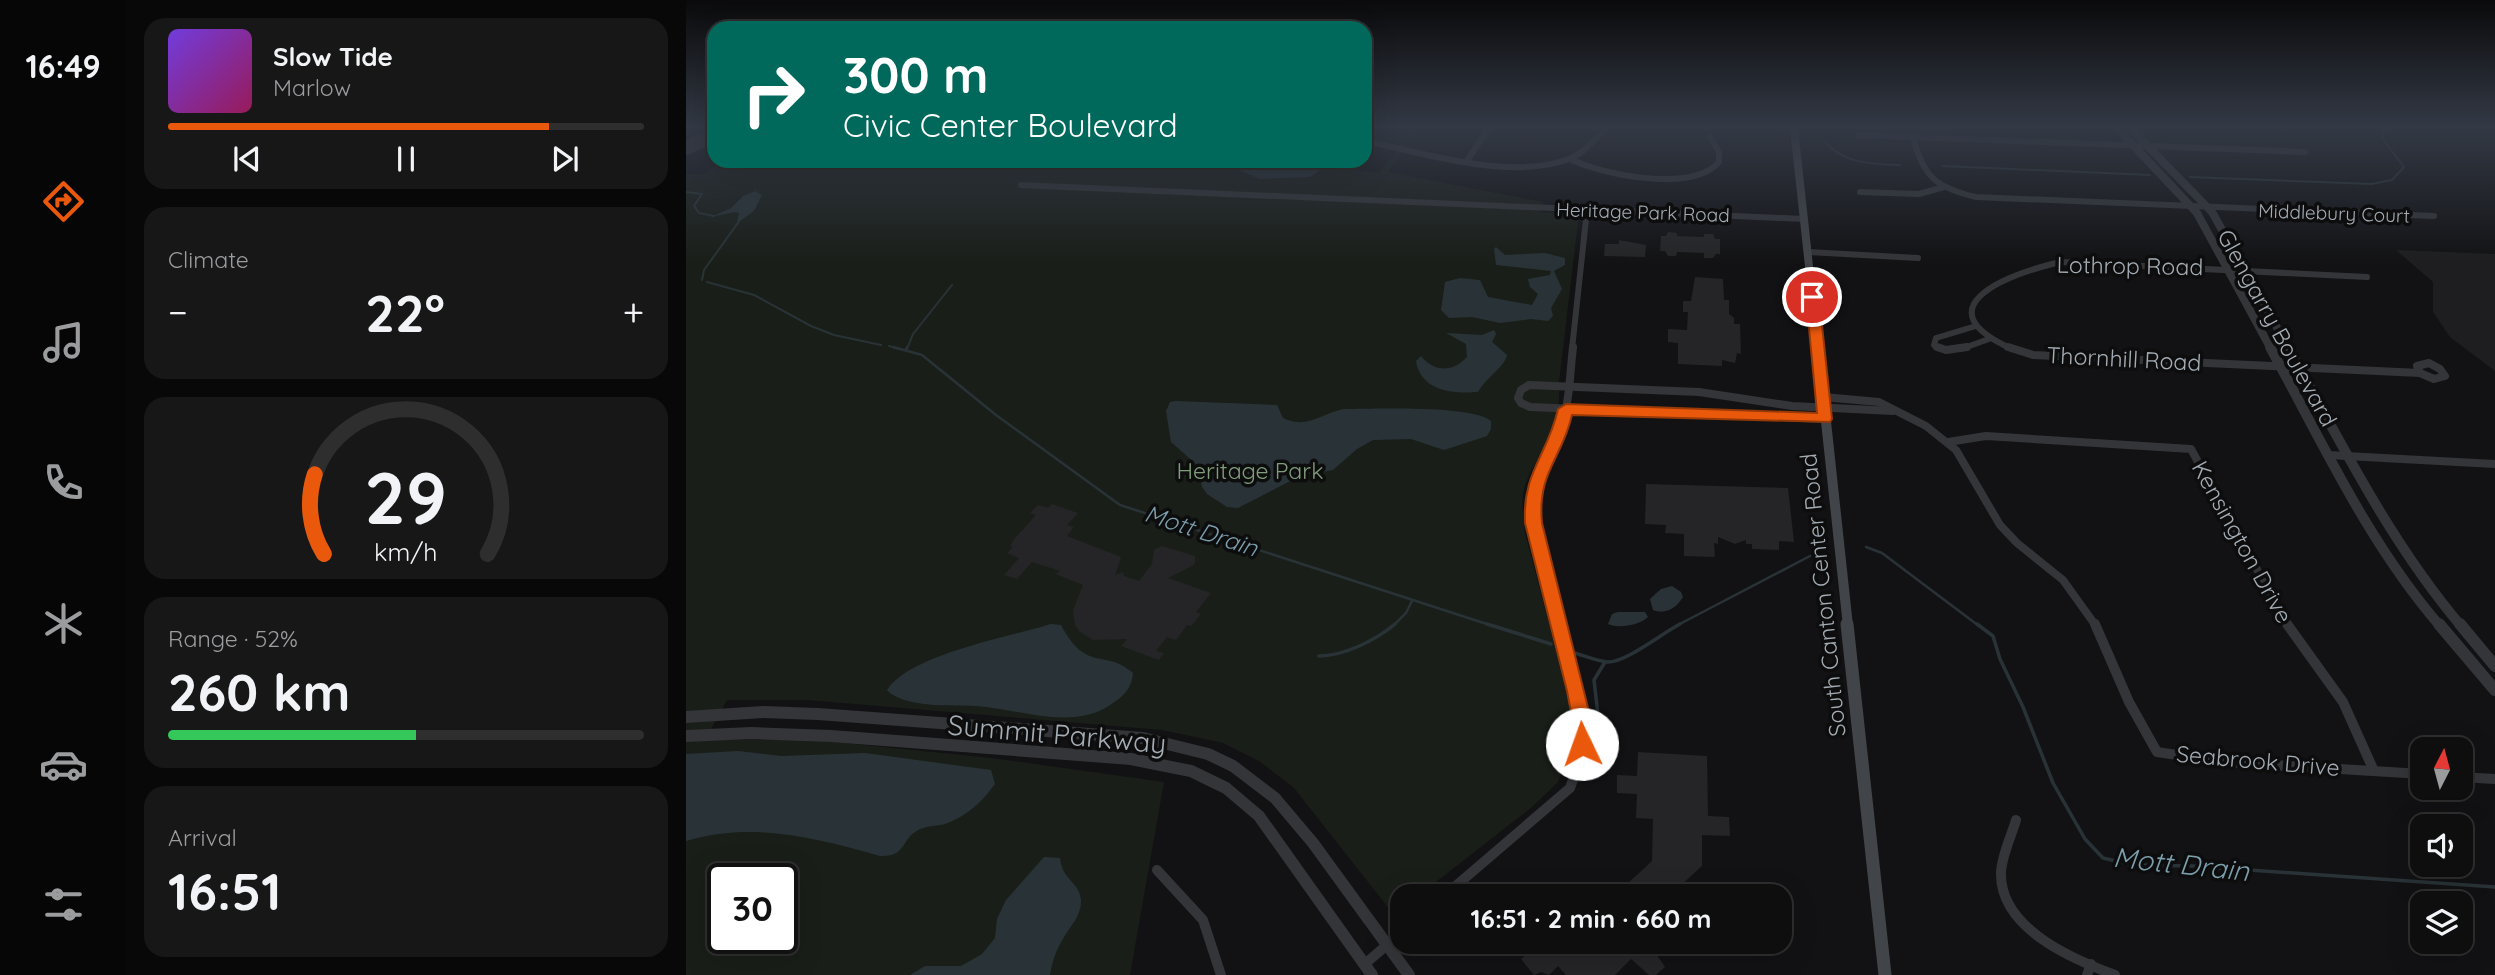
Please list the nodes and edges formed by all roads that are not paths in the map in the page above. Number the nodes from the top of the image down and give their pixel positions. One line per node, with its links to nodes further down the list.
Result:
1 (1621, 174): 2 (street)
2 (1704, 174)
3 (1799, 174): 14 (main road, South Canton Center Road)
4 (1926, 174): 8 (street)
5 (2160, 174): 10 (street, Glengarry Boulevard)
6 (2175, 174): 11 (street, Glengarry Boulevard)
7 (1021, 185): 12 (street, Heritage Park Road)
8 (1944, 187): 9 (street); 10 (street, Middlebury Court)
9 (1860, 192)
10 (2192, 207): 11 (street, Middlebury Court); 17 (street, Glengarry Boulevard)
11 (2208, 208): 13 (street, Middlebury Court); 18 (street, Glengarry Boulevard)
12 (1587, 210): 14 (street, Heritage Park Road); 25 (street)
13 (2434, 216)
14 (1804, 219): 15 (main road, South Canton Center Road)
15 (1808, 252): 16 (street); 26 (main road, South Canton Center Road)
16 (1918, 258)
17 (2228, 268): 18 (street, Lothrop Road); 20 (street, Lothrop Road); 22 (street, Glengarry Boulevard)
18 (2245, 269): 19 (street, Lothrop Road); 23 (street, Glengarry Boulevard)
19 (2367, 277)
20 (1976, 326): 21 (street, Thornhill Road); 21 (street)
21 (1989, 339): 22 (street, Thornhill Road)
22 (2281, 367): 23 (street, Thornhill Road); 29 (street, Glengarry Boulevard)
23 (2298, 368): 24 (street, Thornhill Road); 30 (street, Glengarry Boulevard)
24 (2420, 373)
25 (1568, 387): 26 (street); 27 (street); 27 (street)
26 (1824, 407): 27 (street); 28 (street, Seabrook Drive); 52 (main road, South Canton Center Road)
27 (1566, 409): 46 (street)
28 (1948, 442): 40 (street, Seabrook Drive); 40 (street, Kensington Drive)
29 (2328, 455): 30 (street); 32 (street, Glengarry Boulevard)
30 (2347, 456): 31 (street); 33 (street, Glengarry Boulevard)
31 (2495, 464)
32 (2382, 545): 33 (street); 35 (street, Glengarry Boulevard)
33 (2402, 545): 34 (street, Glengarry Boulevard)
34 (2480, 650): 35 (street); 36 (street, Glengarry Boulevard)
35 (2462, 654): 37 (street, Glengarry Boulevard)
36 (2495, 666)
37 (2495, 690)
38 (686, 717): 47 (street, Summit Parkway)
39 (686, 736): 48 (street, Summit Parkway)
40 (2374, 771): 41 (street, Seabrook Drive)
41 (2410, 773)
42 (2473, 778): 43 (street)
43 (2495, 779)
44 (2016, 820): 49 (street)
45 (1157, 870): 50 (street)
46 (1458, 884)
47 (1388, 943): 48 (street); 51 (street, Summit Parkway)
48 (1369, 969)
49 (2089, 970): 53 (street)
50 (1221, 975)
51 (1409, 975)
52 (1885, 975)
53 (2115, 975)

